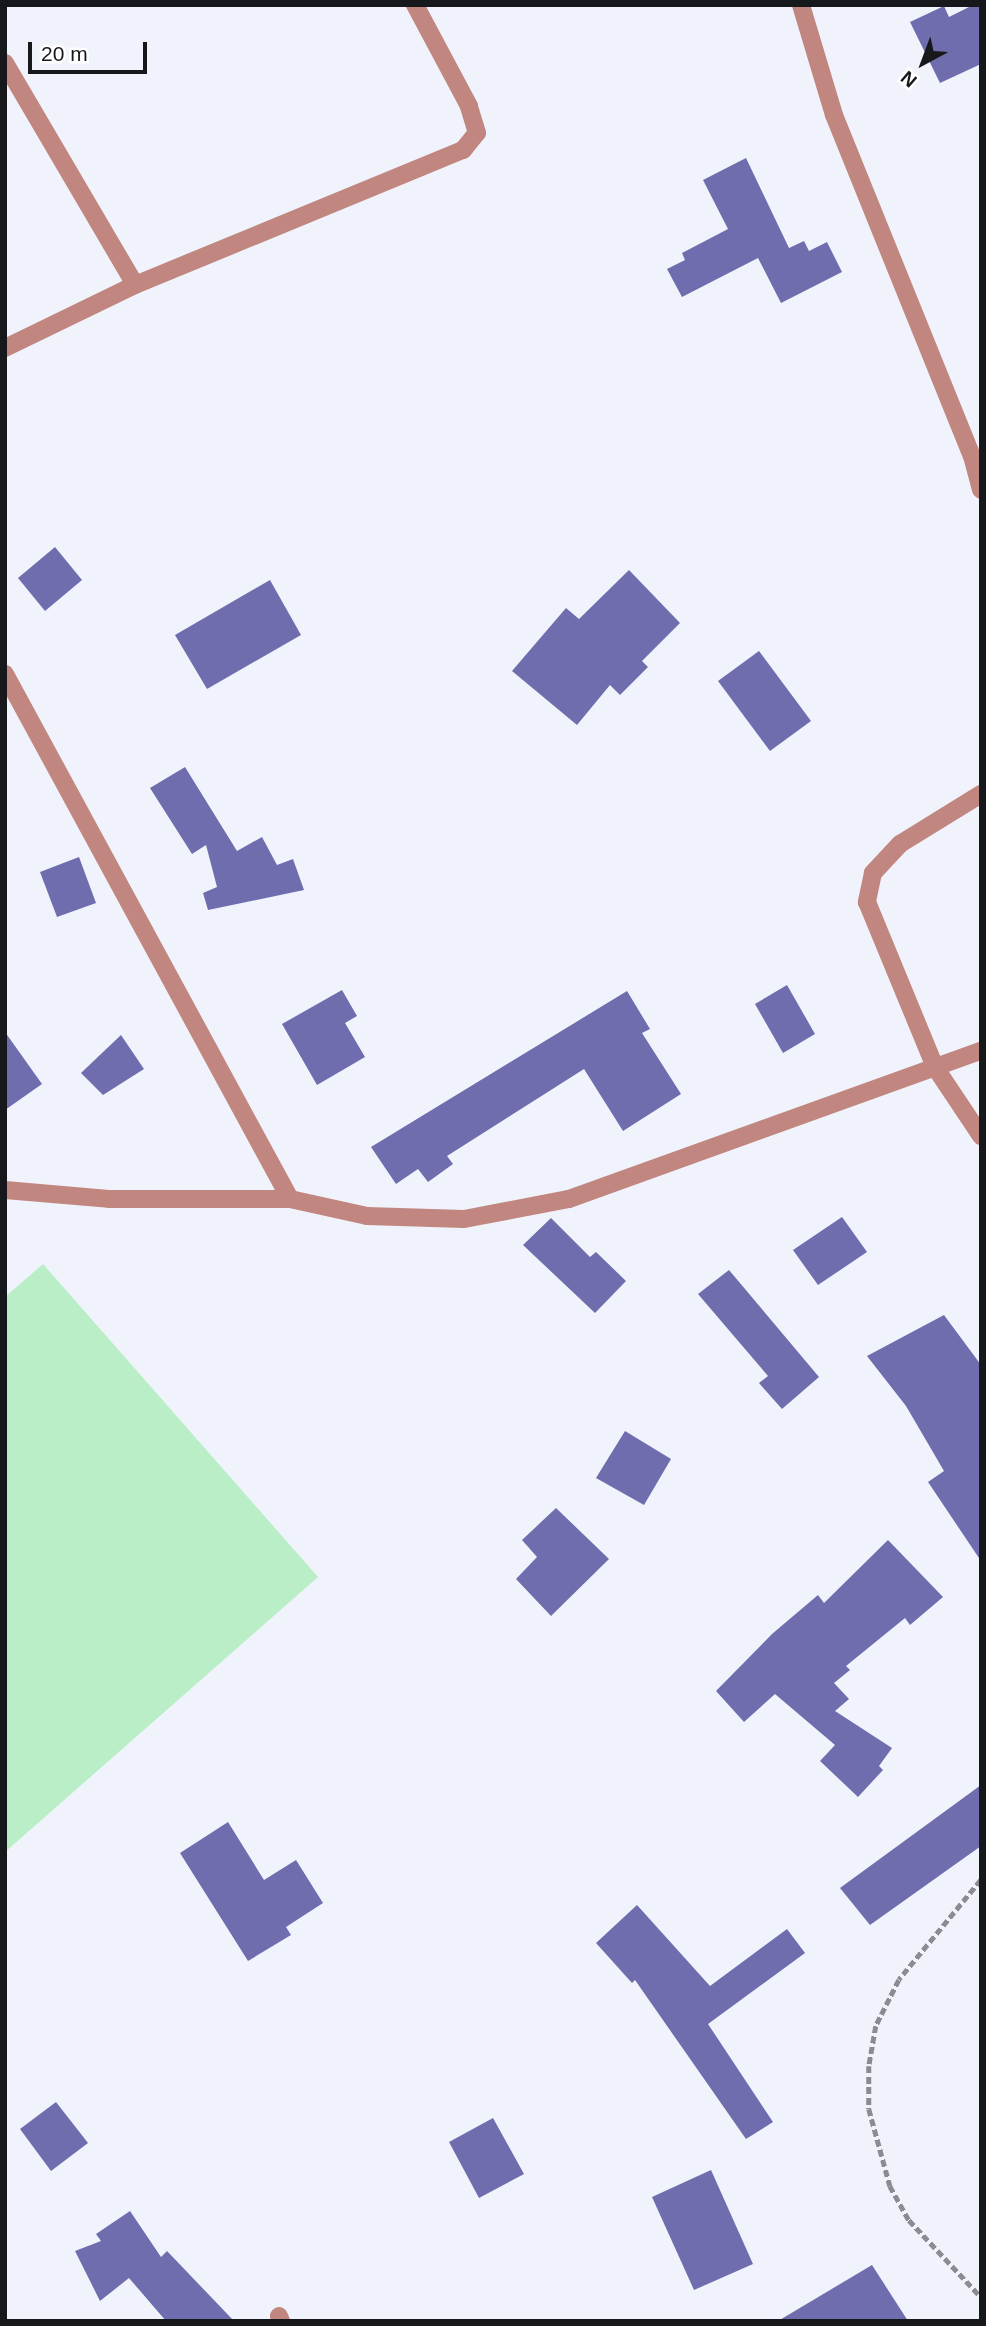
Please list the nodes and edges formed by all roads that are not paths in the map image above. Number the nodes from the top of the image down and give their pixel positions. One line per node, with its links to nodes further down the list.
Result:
1 (415, 5): 4 (street)
2 (801, 5): 6 (street)
3 (5, 63): 4 (street)
4 (135, 285): 5 (street)
5 (5, 348)
6 (981, 490)
7 (5, 674): 13 (street)
8 (981, 794): 10 (street)
9 (981, 1051): 10 (street)
10 (936, 1067): 11 (street); 13 (street)
11 (981, 1136)
12 (5, 1190): 13 (street)
13 (290, 1199)

